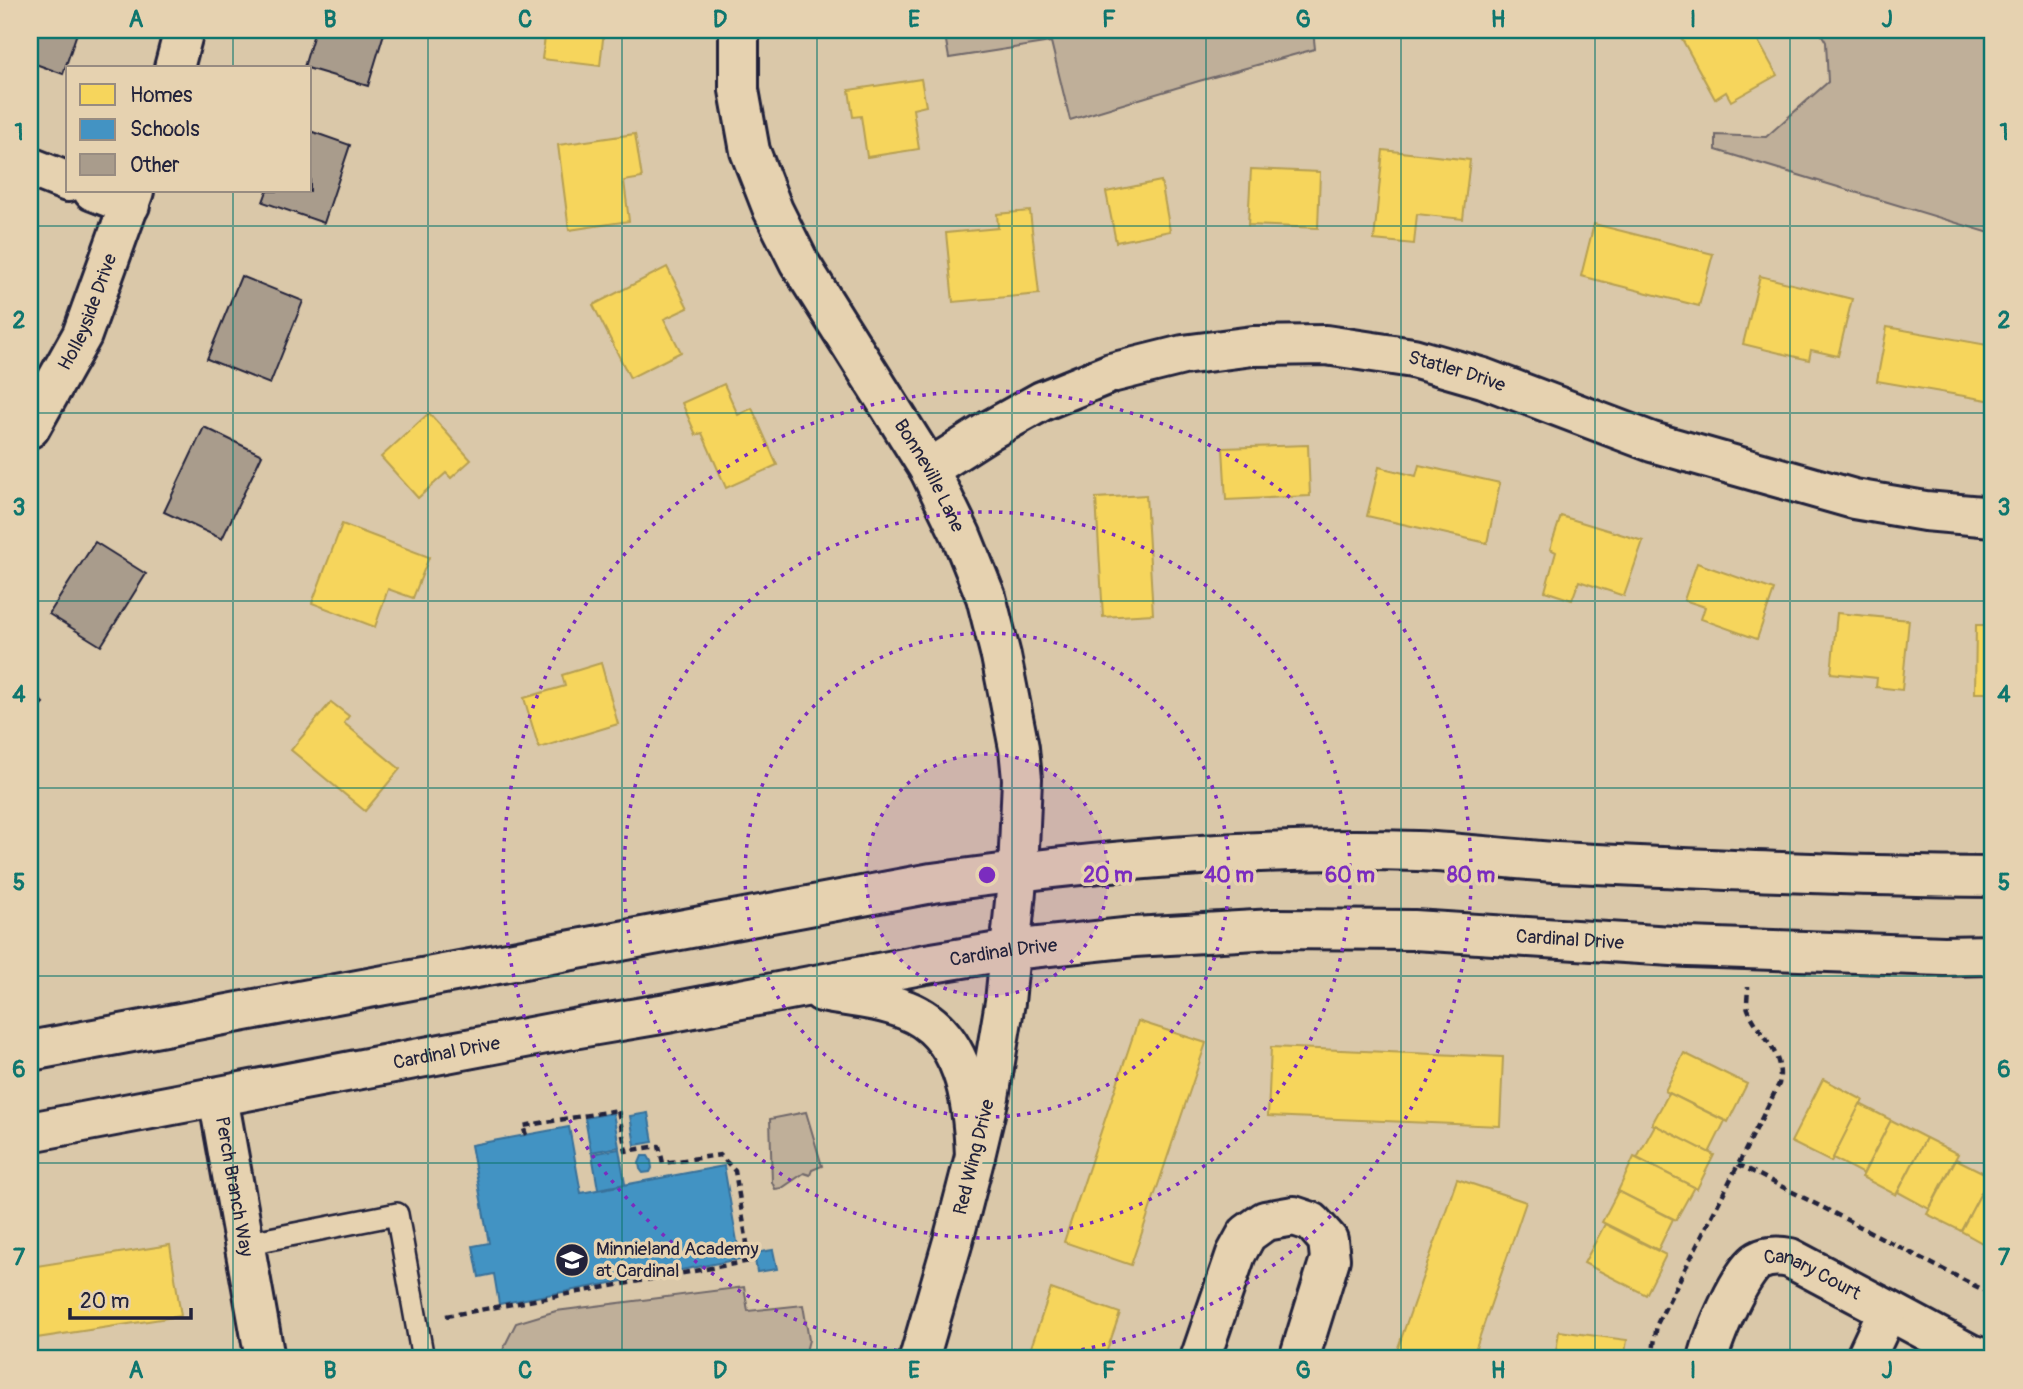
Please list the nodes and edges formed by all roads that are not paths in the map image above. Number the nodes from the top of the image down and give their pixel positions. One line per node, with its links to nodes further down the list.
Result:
1 (184, 30): 3 (main road)
2 (739, 30): 9 (main road, Bonneville Lane)
3 (175, 66)
4 (30, 167): 5 (main road)
5 (66, 180)
6 (99, 192): 7 (main road)
7 (132, 198): 8 (main road, Holleyside Drive)
8 (30, 428)
9 (929, 469): 10 (main road, Statler Drive); 11 (main road, Bonneville Lane)
10 (1993, 517)
11 (1018, 871): 12 (main road); 13 (main road, Bonneville Lane); 16 (main road)
12 (1993, 877)
13 (1011, 950): 14 (main road, Cardinal Drive); 15 (main road, Cardinal Drive); 19 (main road, Red Wing Drive)
14 (1993, 955)
15 (799, 988): 17 (main road, Cardinal Drive); 19 (main road)
16 (30, 1051)
17 (218, 1097): 18 (main road, Cardinal Drive); 20 (main road, Perch Branch Way)
18 (30, 1132)
19 (975, 1157): 24 (main road, Red Wing Drive)
20 (244, 1244): 22 (main road, Perch Branch Way); 23 (lane)
21 (1888, 1310): 27 (main road, Canary Court); 28 (main road, Canary Court); 29 (main road, Canary Court)
22 (265, 1359)
23 (423, 1359)
24 (919, 1359)
25 (1200, 1359): 26 (main road)
26 (1299, 1359)
27 (1708, 1359)
28 (1865, 1359)
29 (1986, 1359)

